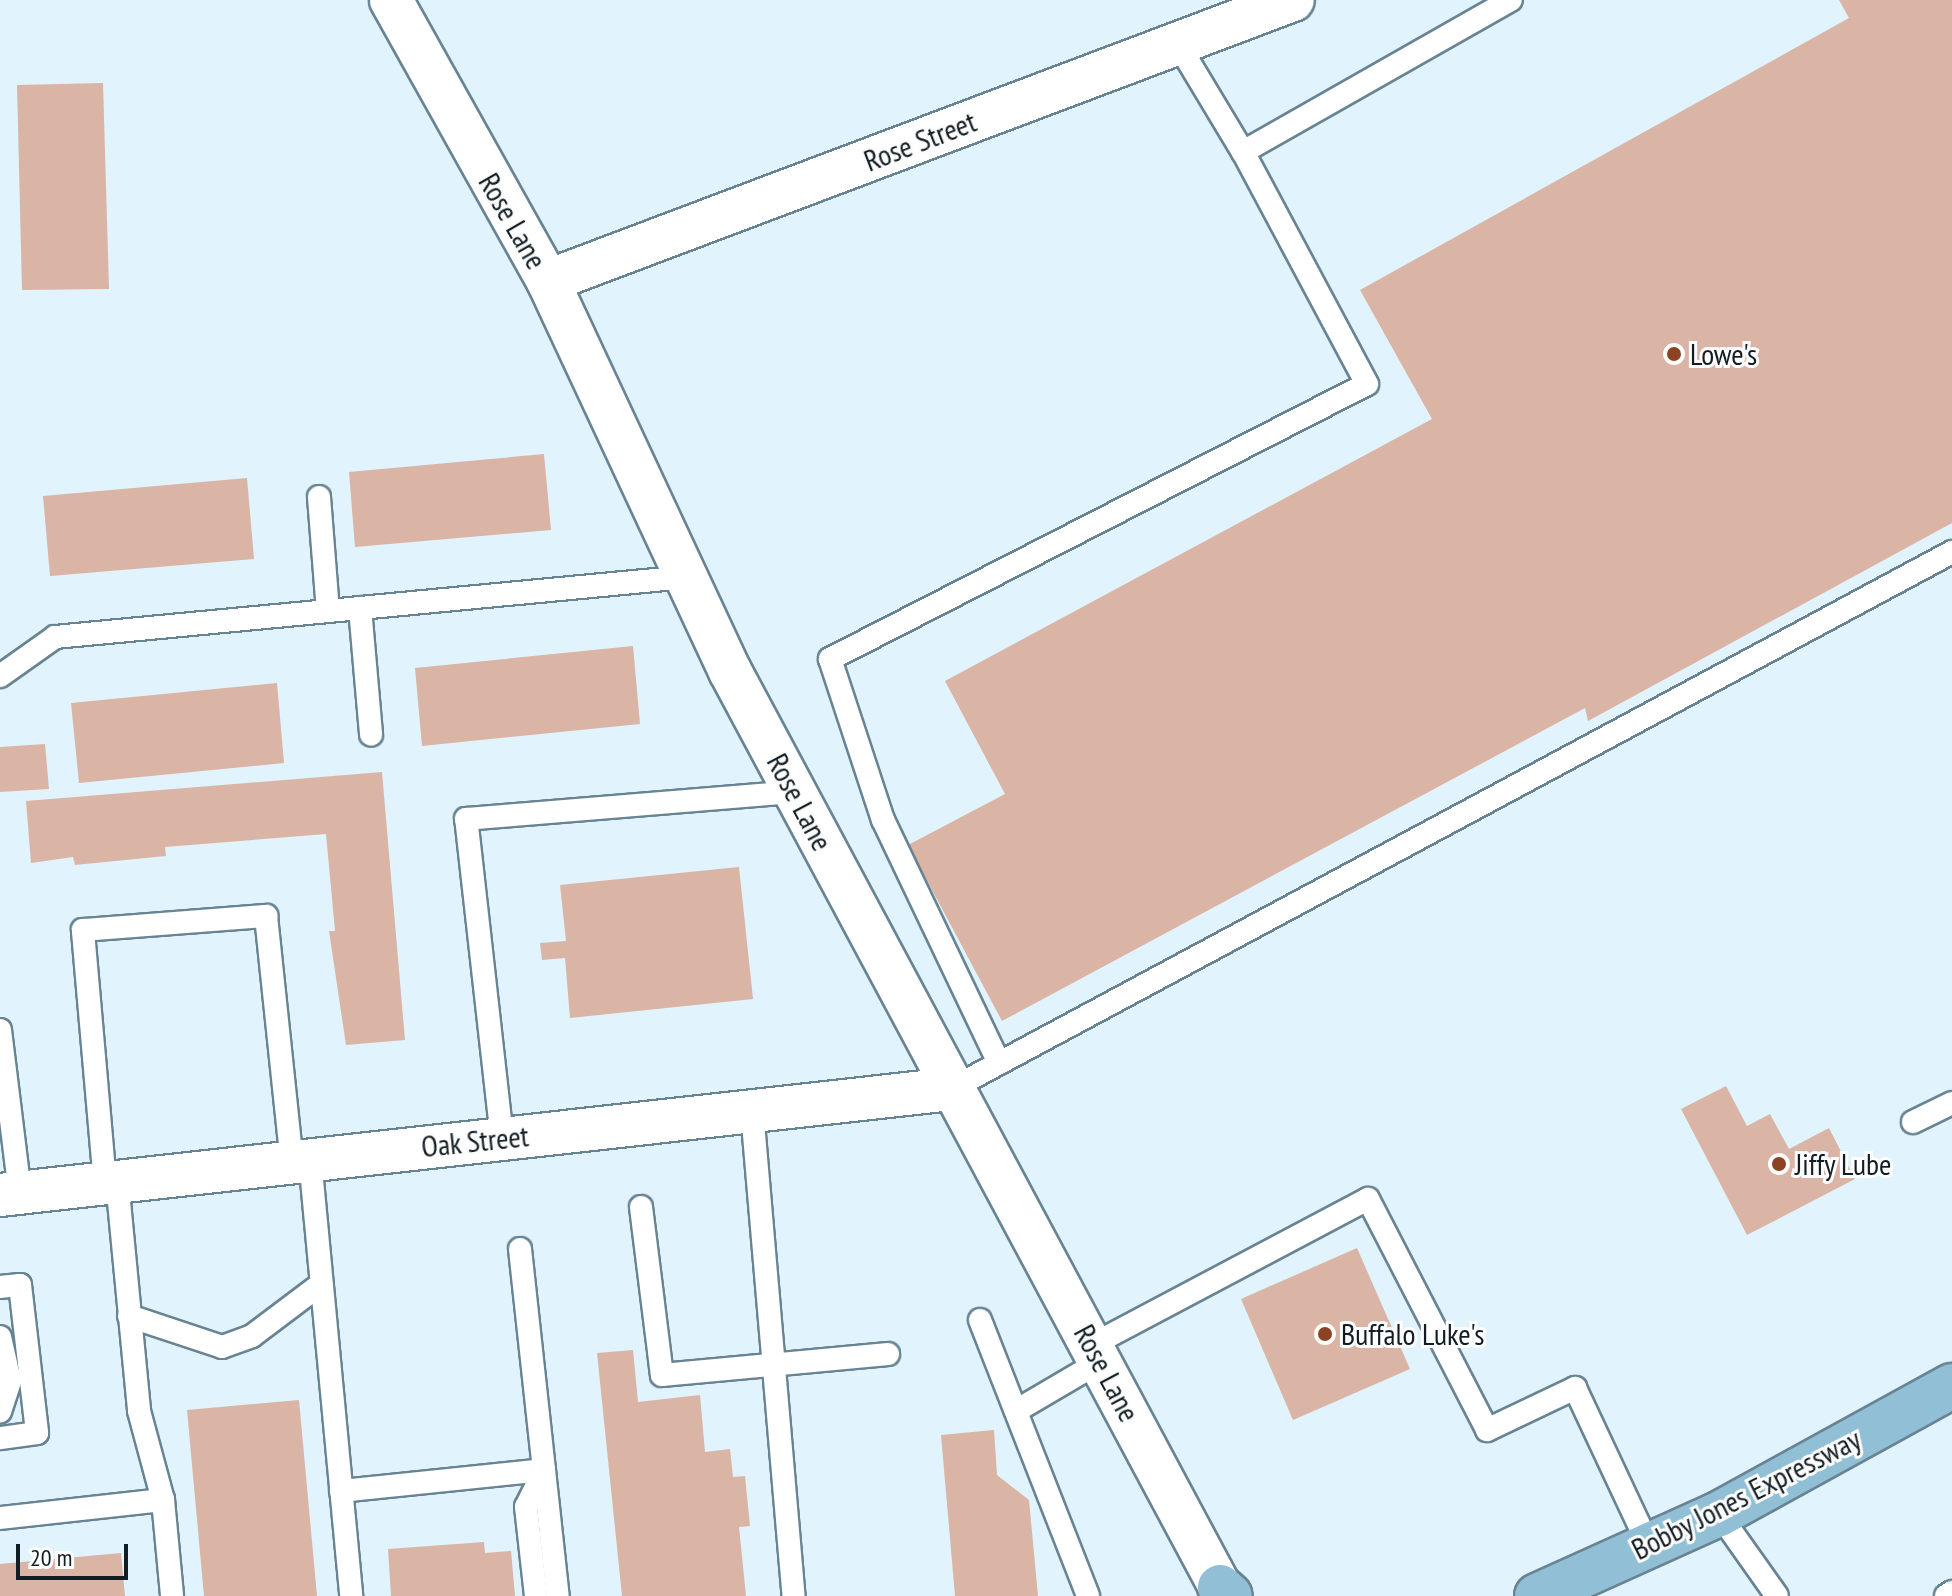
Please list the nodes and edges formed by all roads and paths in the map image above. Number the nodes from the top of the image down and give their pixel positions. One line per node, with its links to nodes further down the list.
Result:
1 (391, 0): 6 (street, Rose Lane)
2 (1293, 0): 4 (street, Rose Street)
3 (1511, 0): 5 (lane)
4 (1178, 44): 5 (lane); 6 (street, Rose Street)
5 (1243, 152): 16 (lane)
6 (548, 281): 9 (street, Rose Lane)
7 (319, 497): 11 (lane)
8 (1952, 552): 16 (lane)
9 (686, 577): 10 (lane); 14 (street, Rose Lane)
10 (360, 608): 11 (lane); 13 (lane)
11 (328, 611): 12 (lane)
12 (0, 676)
13 (371, 735)
14 (794, 792): 17 (street, Rose Lane); 21 (lane)
15 (0, 1030): 24 (lane)
16 (999, 1063): 17 (lane)
17 (951, 1089): 19 (street, Oak Street); 32 (street, Rose Lane)
18 (1952, 1103): 20 (lane)
19 (752, 1111): 21 (street, Oak Street); 34 (lane)
20 (1913, 1122)
21 (502, 1138): 22 (street, Oak Street)
22 (301, 1160): 23 (street, Oak Street); 23 (lane); 27 (lane)
23 (111, 1182): 24 (street, Oak Street); 29 (lane)
24 (10, 1194)
25 (641, 1207): 34 (lane)
26 (520, 1249): 39 (lane)
27 (321, 1284): 29 (lane); 40 (lane)
28 (0, 1287): 38 (lane)
29 (129, 1316): 41 (lane)
30 (980, 1320): 37 (lane)
31 (0, 1337): 36 (lane)
32 (1097, 1353): 37 (lane); 44 (lane); 46 (street, Rose Lane)
33 (888, 1354): 34 (lane)
34 (775, 1367): 51 (lane)
35 (1952, 1386): 42 (main road, Bobby Jones Expressway)
36 (0, 1411)
37 (1016, 1411): 52 (lane)
38 (0, 1438)
39 (544, 1470): 40 (lane); 49 (lane); 50 (lane)
40 (341, 1491): 48 (lane)
41 (163, 1500): 43 (lane); 47 (lane)
42 (1719, 1514): 44 (main road, Bobby Jones Expressway); 54 (lane)
43 (0, 1518)
44 (1648, 1544): 53 (main road, Bobby Jones Expressway)
45 (1952, 1592): 55 (lane)
46 (1225, 1593)
47 (172, 1596)
48 (351, 1596)
49 (536, 1596)
50 (558, 1596)
51 (794, 1596)
52 (1088, 1596)
53 (1537, 1596)
54 (1777, 1596)
55 (1946, 1596)

